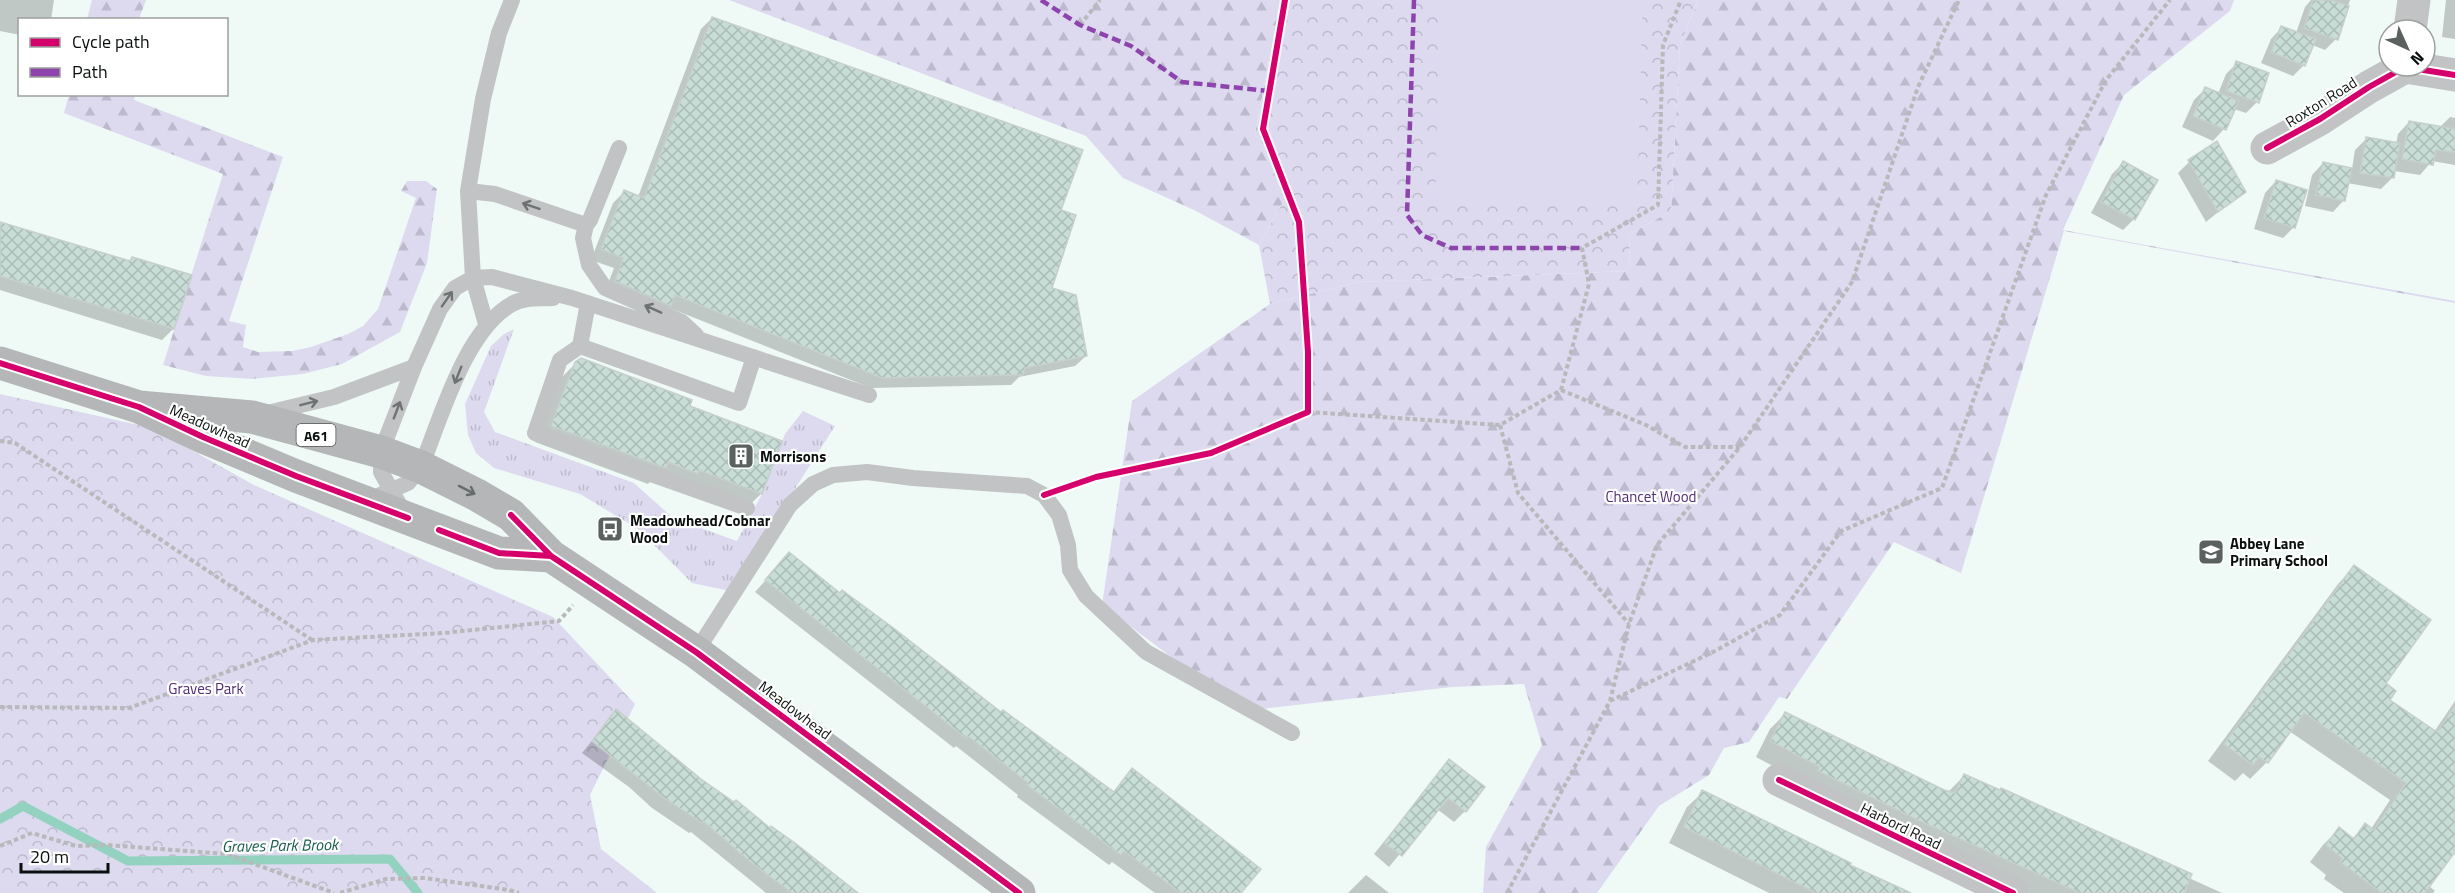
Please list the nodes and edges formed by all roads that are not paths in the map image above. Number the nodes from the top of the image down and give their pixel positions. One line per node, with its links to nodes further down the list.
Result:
1 (512, 0): 9 (lane)
2 (2414, 0): 3 (street)
3 (2412, 18)
4 (2437, 72): 5 (street, Roxton Road)
5 (2455, 75)
6 (2384, 78): 8 (street, Roxton Road)
7 (619, 148): 10 (lane)
8 (2267, 148)
9 (468, 191): 10 (lane, one-way to 9); 11 (lane)
10 (586, 225): 15 (lane, one-way to 10)
11 (472, 278): 12 (lane); 14 (lane); 19 (lane, one-way to 11)
12 (572, 298): 13 (lane); 14 (lane)
13 (588, 303): 15 (lane); 16 (lane)
14 (486, 324): 24 (lane, one-way to 24)
15 (701, 340): 17 (lane)
16 (580, 346): 17 (lane); 26 (lane)
17 (754, 357): 20 (lane)
18 (0, 363): 21 (highway, Meadowhead / A61)
19 (414, 367): 22 (lane, one-way to 19); 23 (lane, one-way to 19)
20 (869, 395)
21 (139, 407): 22 (highway, Meadowhead / A61); 25 (highway, Meadowhead / A61)
22 (252, 417): 23 (highway, Meadowhead / A61)
23 (381, 452): 24 (highway, Meadowhead / A61); 25 (lane)
24 (421, 467): 25 (lane); 27 (highway, Meadowhead / A61, one-way to 27)
25 (378, 496): 27 (highway, Meadowhead / A61)
26 (747, 508)
27 (551, 556): 28 (highway, Meadowhead / A61)
28 (696, 652): 29 (lane); 31 (highway, Meadowhead / A61)
29 (1292, 733)
30 (1779, 780): 32 (street, Harbord Road)
31 (1018, 893)
32 (2013, 893)

